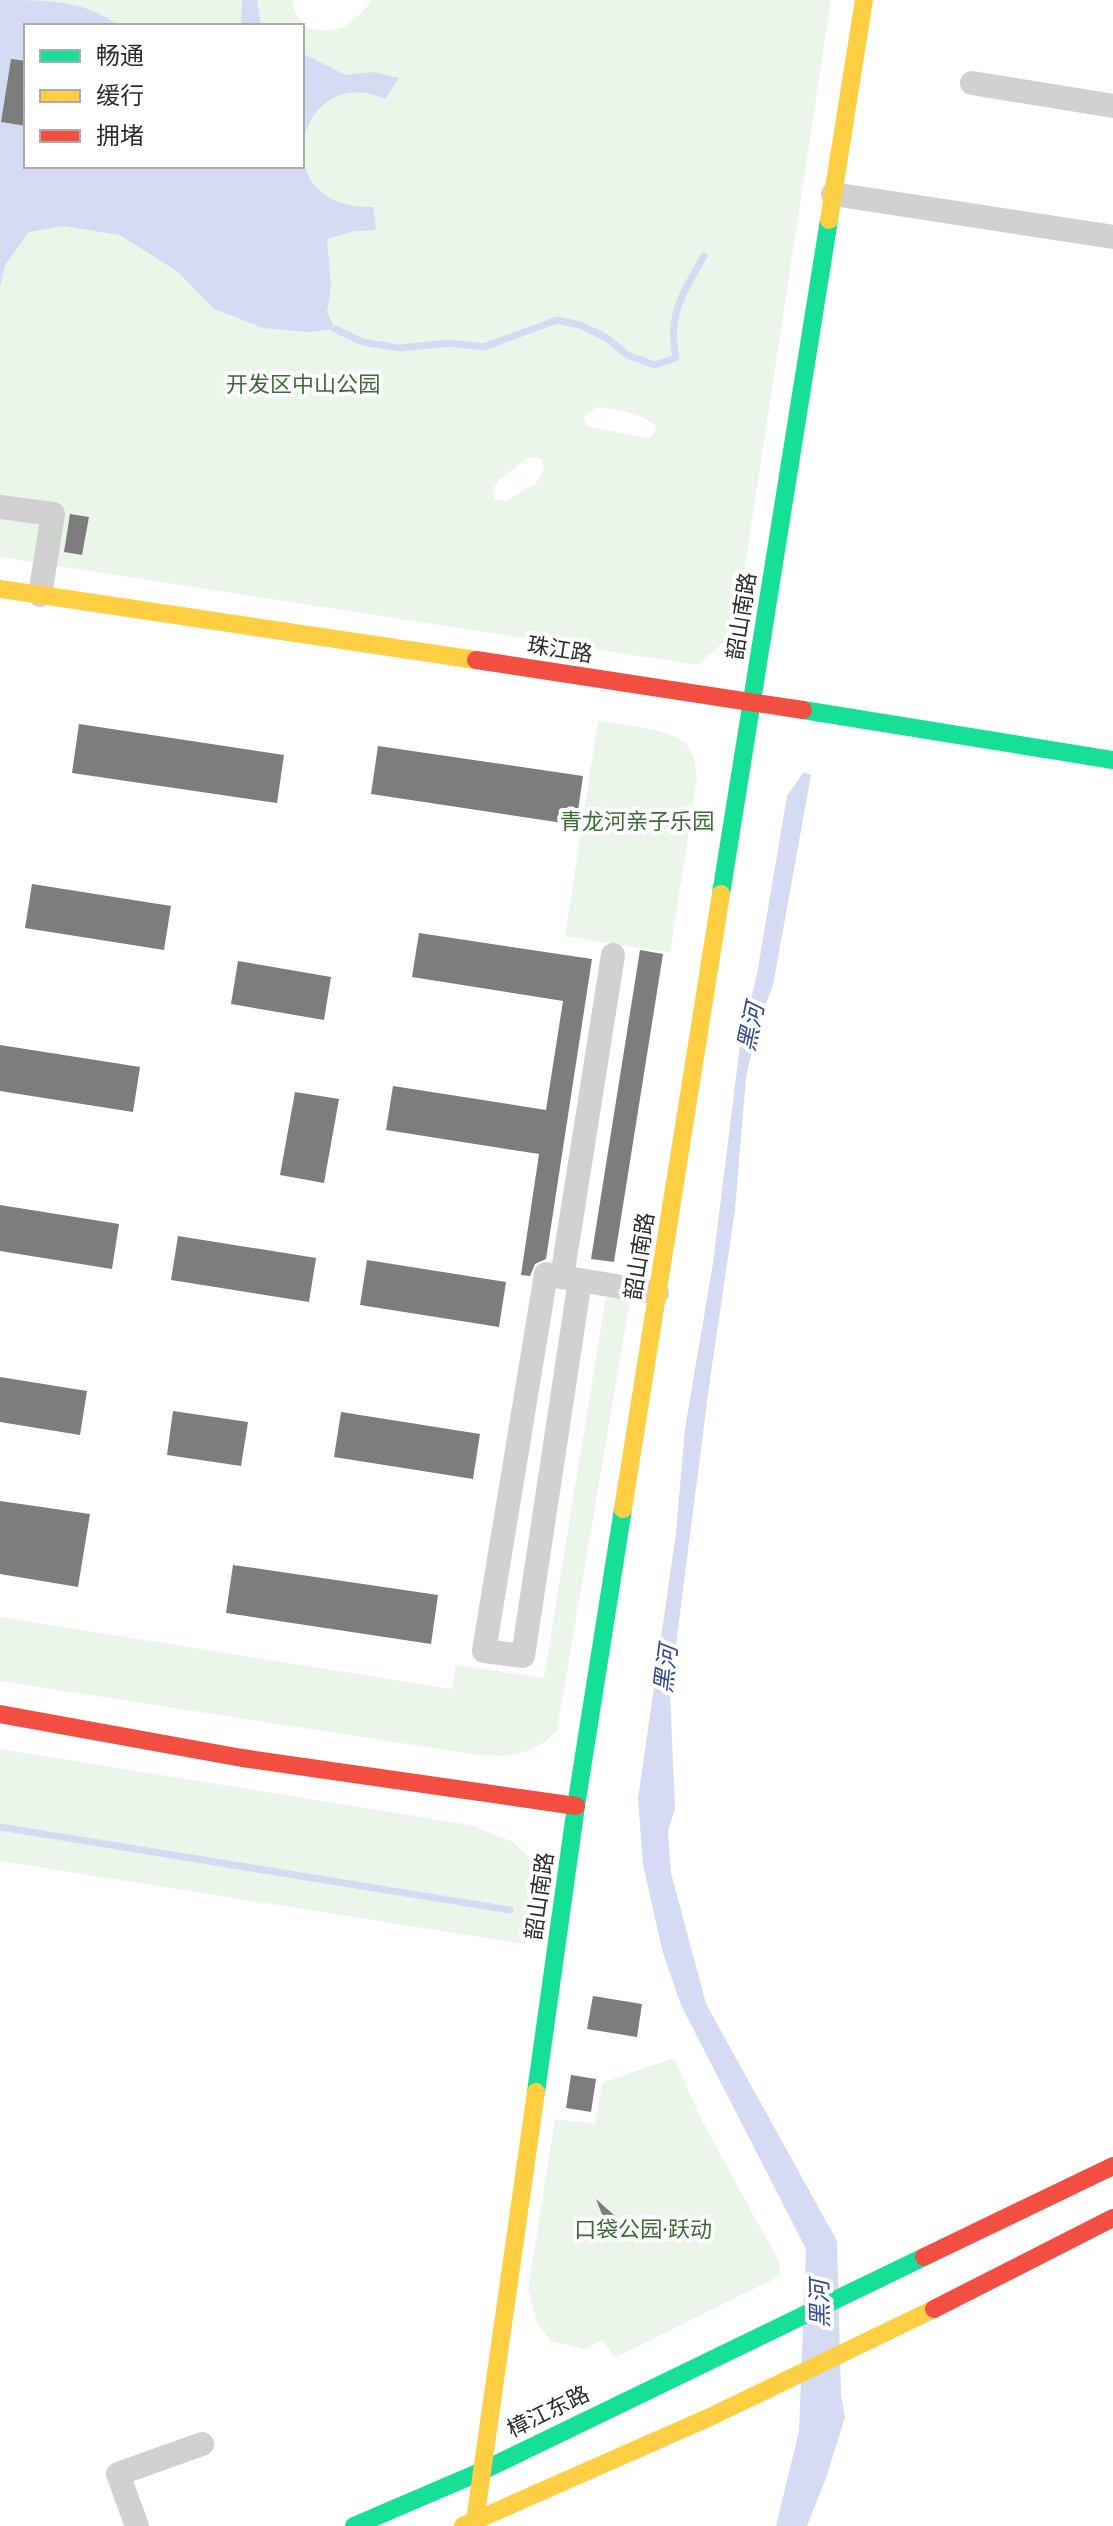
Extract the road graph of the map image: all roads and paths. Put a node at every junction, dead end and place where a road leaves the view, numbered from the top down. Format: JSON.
{"nodes":[{"id":1,"x":864,"y":0,"type":"edge"},
{"id":2,"x":972,"y":83,"type":"dead end"},
{"id":3,"x":1113,"y":106,"type":"edge"},
{"id":4,"x":833,"y":194,"type":"junction"},
{"id":5,"x":1113,"y":237,"type":"edge"},
{"id":6,"x":0,"y":507,"type":"edge"},
{"id":7,"x":0,"y":589,"type":"edge"},
{"id":8,"x":40,"y":595,"type":"junction"},
{"id":9,"x":752,"y":703,"type":"junction"},
{"id":10,"x":1113,"y":760,"type":"edge"},
{"id":11,"x":613,"y":955,"type":"dead end"},
{"id":12,"x":571,"y":1278,"type":"junction"},
{"id":13,"x":657,"y":1293,"type":"junction"},
{"id":14,"x":0,"y":1714,"type":"edge"},
{"id":15,"x":576,"y":1806,"type":"junction"},
{"id":16,"x":1113,"y":2166,"type":"edge"},
{"id":17,"x":1113,"y":2218,"type":"edge"},
{"id":18,"x":202,"y":2444,"type":"dead end"},
{"id":19,"x":480,"y":2472,"type":"junction"},
{"id":20,"x":469,"y":2524,"type":"edge"},
{"id":21,"x":137,"y":2526,"type":"edge"},
{"id":22,"x":354,"y":2526,"type":"edge"}],
"edges":[{"from":1,"to":4,"type":"street","name":"韶山南路"},
{"from":2,"to":3,"type":"street"},
{"from":4,"to":5,"type":"street"},
{"from":4,"to":9,"type":"street","name":"韶山南路"},
{"from":6,"to":8,"type":"street"},
{"from":7,"to":8,"type":"street","name":"珠江路"},
{"from":8,"to":9,"type":"street","name":"珠江路"},
{"from":9,"to":10,"type":"street","name":"珠江路"},
{"from":9,"to":13,"type":"street","name":"韶山南路"},
{"from":11,"to":12,"type":"street"},
{"from":12,"to":12,"type":"street"},
{"from":12,"to":13,"type":"street"},
{"from":13,"to":15,"type":"street","name":"韶山南路"},
{"from":14,"to":15,"type":"street"},
{"from":15,"to":19,"type":"street","name":"韶山南路"},
{"from":16,"to":19,"type":"street","name":"樟江东路"},
{"from":17,"to":20,"type":"street"},
{"from":18,"to":21,"type":"street"},
{"from":19,"to":20,"type":"street","name":"韶山南路"},
{"from":19,"to":22,"type":"street","name":"樟江东路"}]}
